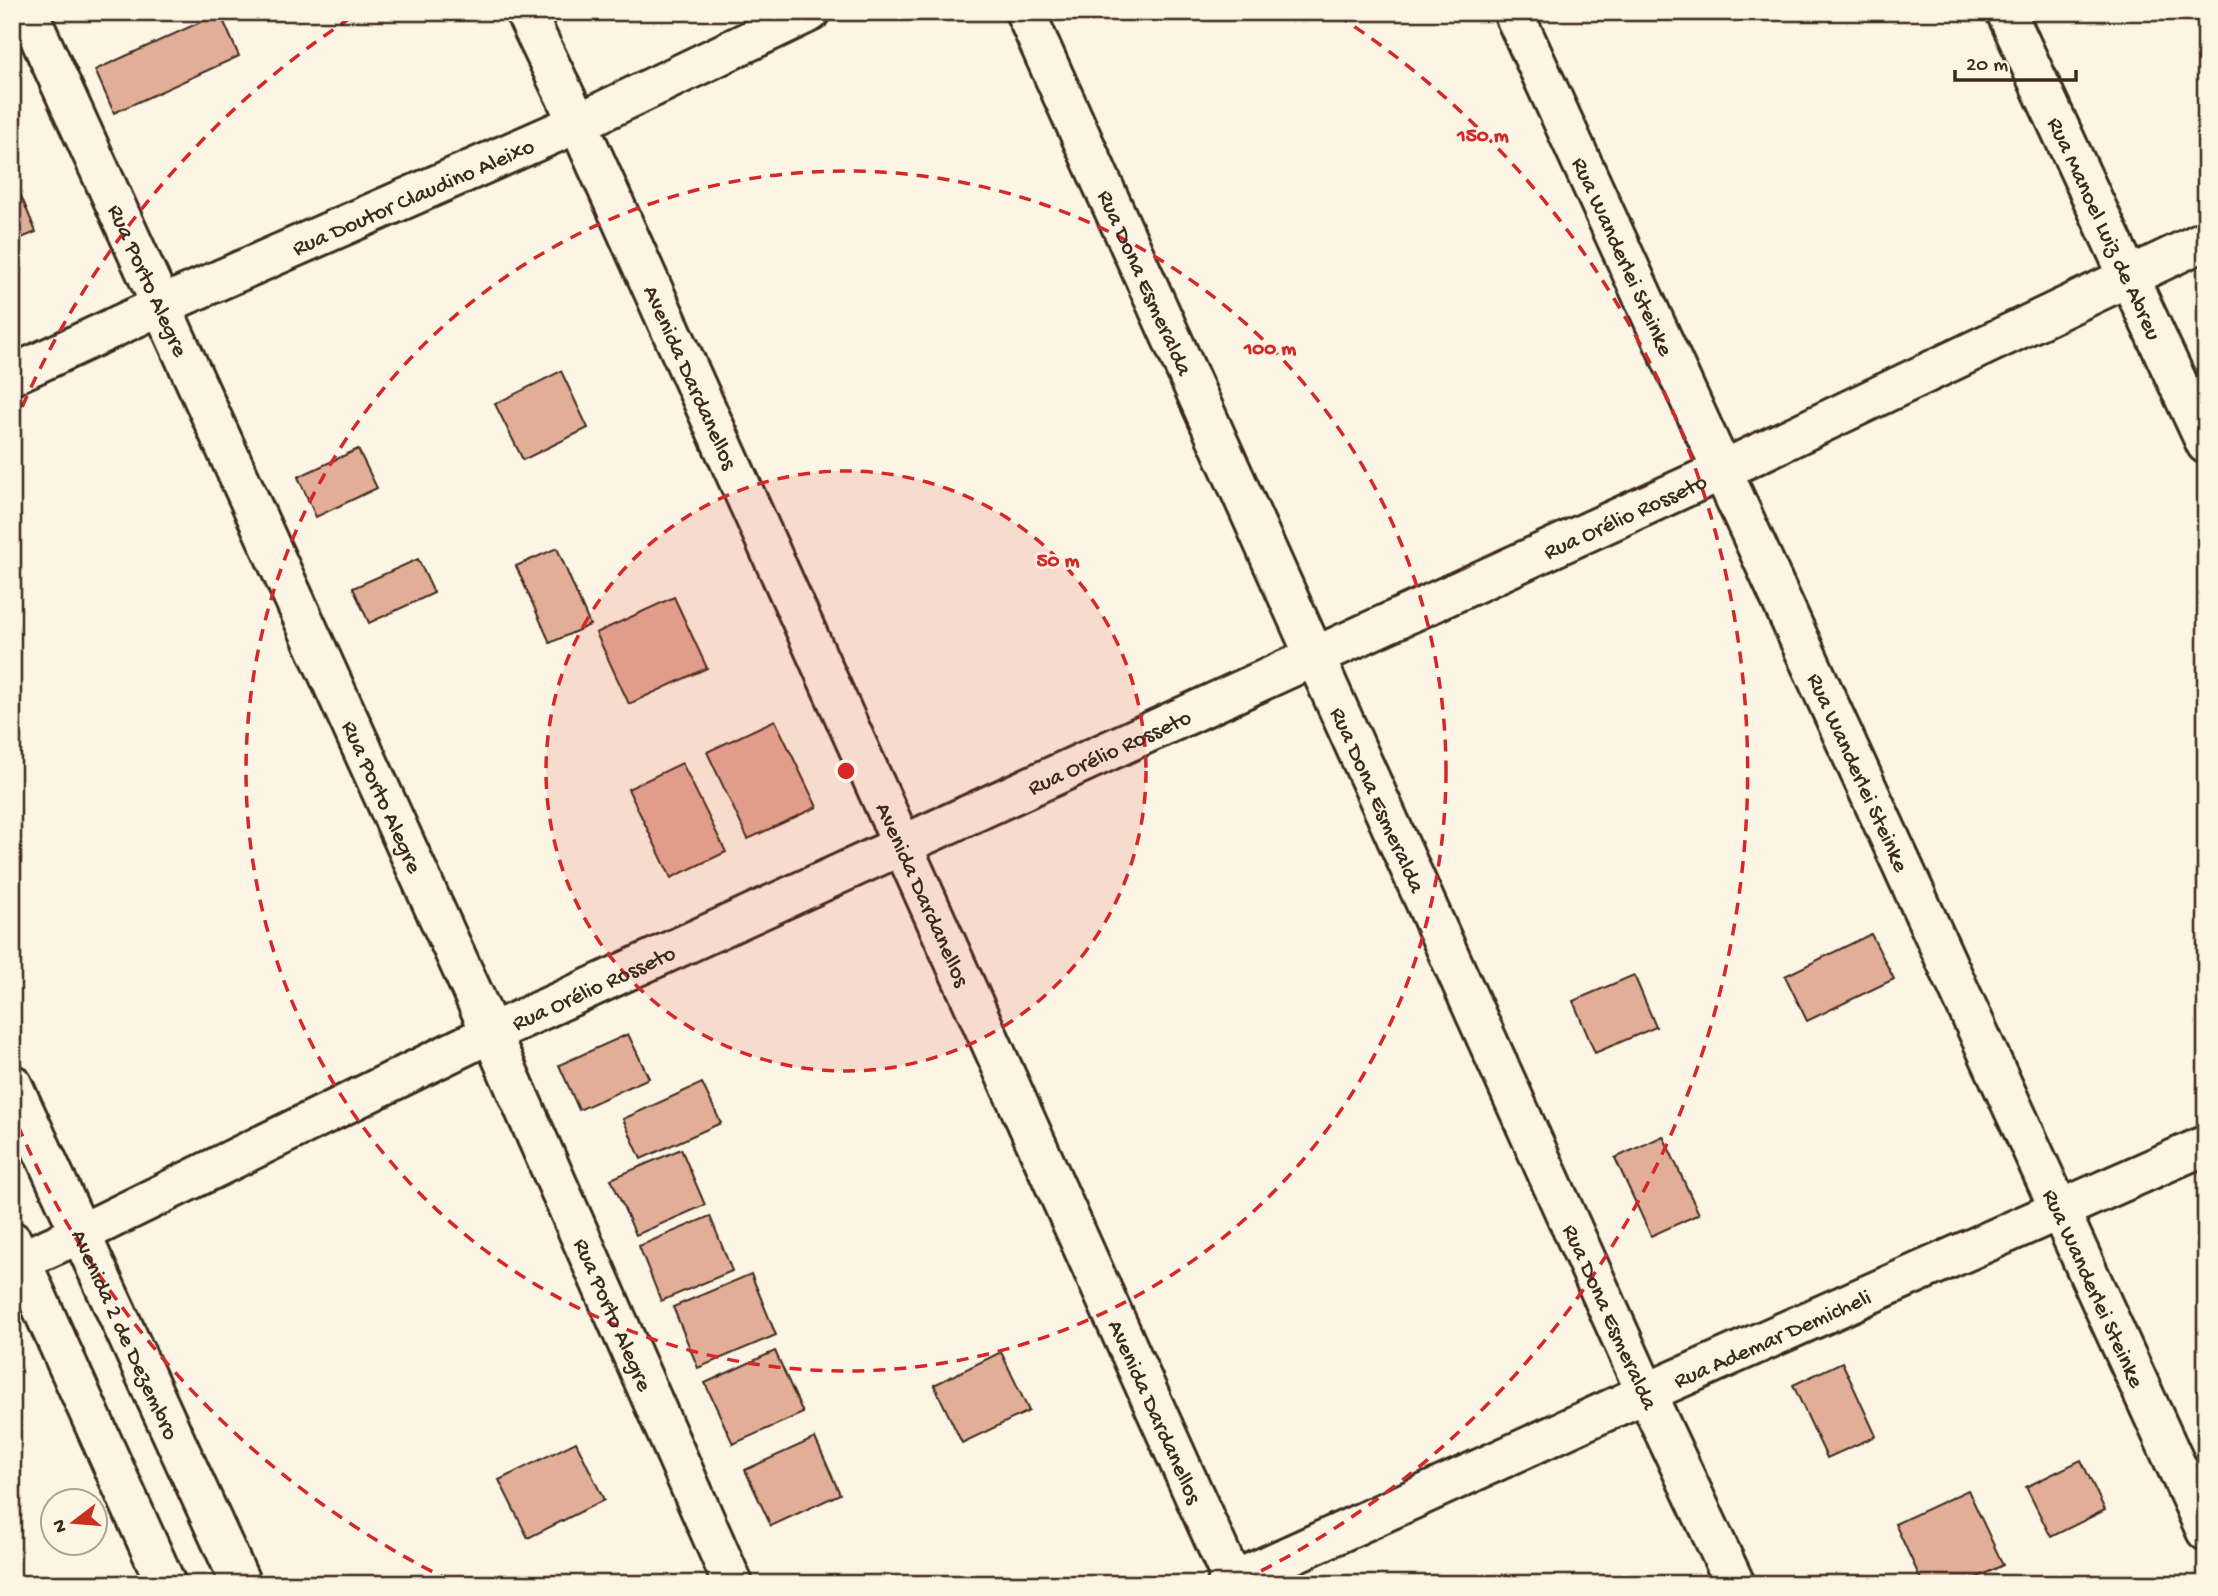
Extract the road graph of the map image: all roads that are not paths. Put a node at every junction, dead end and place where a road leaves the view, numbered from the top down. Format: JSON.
{"nodes":[{"id":1,"x":28,"y":12,"type":"edge"},
{"id":2,"x":525,"y":12,"type":"edge"},
{"id":3,"x":810,"y":12,"type":"edge"},
{"id":4,"x":1025,"y":12,"type":"edge"},
{"id":5,"x":1513,"y":12,"type":"edge"},
{"id":6,"x":2006,"y":12,"type":"edge"},
{"id":7,"x":578,"y":123,"type":"junction"},
{"id":8,"x":2206,"y":240,"type":"edge"},
{"id":9,"x":2128,"y":276,"type":"junction"},
{"id":10,"x":160,"y":306,"type":"junction"},
{"id":11,"x":12,"y":375,"type":"edge"},
{"id":12,"x":2206,"y":444,"type":"edge"},
{"id":13,"x":1723,"y":470,"type":"junction"},
{"id":14,"x":1315,"y":657,"type":"junction"},
{"id":15,"x":903,"y":845,"type":"junction"},
{"id":16,"x":491,"y":1033,"type":"junction"},
{"id":17,"x":12,"y":1084,"type":"edge"},
{"id":18,"x":2206,"y":1145,"type":"edge"},
{"id":19,"x":2060,"y":1210,"type":"junction"},
{"id":20,"x":82,"y":1233,"type":"junction"},
{"id":21,"x":15,"y":1255,"type":"edge"},
{"id":22,"x":1646,"y":1393,"type":"junction"},
{"id":23,"x":2206,"y":1531,"type":"edge"},
{"id":24,"x":1231,"y":1583,"type":"edge"},
{"id":25,"x":166,"y":1584,"type":"edge"},
{"id":26,"x":241,"y":1584,"type":"edge"},
{"id":27,"x":733,"y":1584,"type":"edge"},
{"id":28,"x":1735,"y":1584,"type":"edge"}],
"edges":[{"from":1,"to":10,"type":"street","name":"Rua Porto Alegre"},
{"from":2,"to":7,"type":"street","name":"Avenida Dardanellos"},
{"from":3,"to":7,"type":"street","name":"Rua Doutor Claudino Aleixo"},
{"from":4,"to":14,"type":"street","name":"Rua Dona Esmeralda"},
{"from":5,"to":13,"type":"street","name":"Rua Wanderlei Steinke"},
{"from":6,"to":9,"type":"street","name":"Rua Manoel Luiz de Abreu"},
{"from":7,"to":10,"type":"street","name":"Rua Doutor Claudino Aleixo"},
{"from":7,"to":15,"type":"street","name":"Avenida Dardanellos"},
{"from":8,"to":9,"type":"street","name":"Rua Orélio Rosseto"},
{"from":9,"to":12,"type":"street","name":"Rua Manoel Luiz de Abreu"},
{"from":9,"to":13,"type":"street","name":"Rua Orélio Rosseto"},
{"from":10,"to":11,"type":"street","name":"Rua Doutor Claudino Aleixo"},
{"from":10,"to":16,"type":"street","name":"Rua Porto Alegre"},
{"from":13,"to":14,"type":"street","name":"Rua Orélio Rosseto"},
{"from":13,"to":19,"type":"street","name":"Rua Wanderlei Steinke"},
{"from":14,"to":15,"type":"street","name":"Rua Orélio Rosseto"},
{"from":14,"to":22,"type":"street","name":"Rua Dona Esmeralda"},
{"from":15,"to":16,"type":"street","name":"Rua Orélio Rosseto"},
{"from":15,"to":24,"type":"street","name":"Avenida Dardanellos"},
{"from":16,"to":20,"type":"street","name":"Rua Orélio Rosseto"},
{"from":16,"to":27,"type":"street","name":"Rua Porto Alegre"},
{"from":17,"to":20,"type":"street","name":"Avenida 2 de Dezembro"},
{"from":18,"to":19,"type":"street","name":"Rua Ademar Demicheli"},
{"from":19,"to":22,"type":"street","name":"Rua Ademar Demicheli"},
{"from":19,"to":23,"type":"street","name":"Rua Wanderlei Steinke"},
{"from":20,"to":21,"type":"street","name":"Rua Orélio Rosseto"},
{"from":20,"to":26,"type":"street","name":"Avenida 2 de Dezembro"},
{"from":21,"to":25,"type":"street"},
{"from":22,"to":24,"type":"street","name":"Rua Ademar Demicheli"},
{"from":22,"to":28,"type":"street","name":"Rua Dona Esmeralda"}]}
